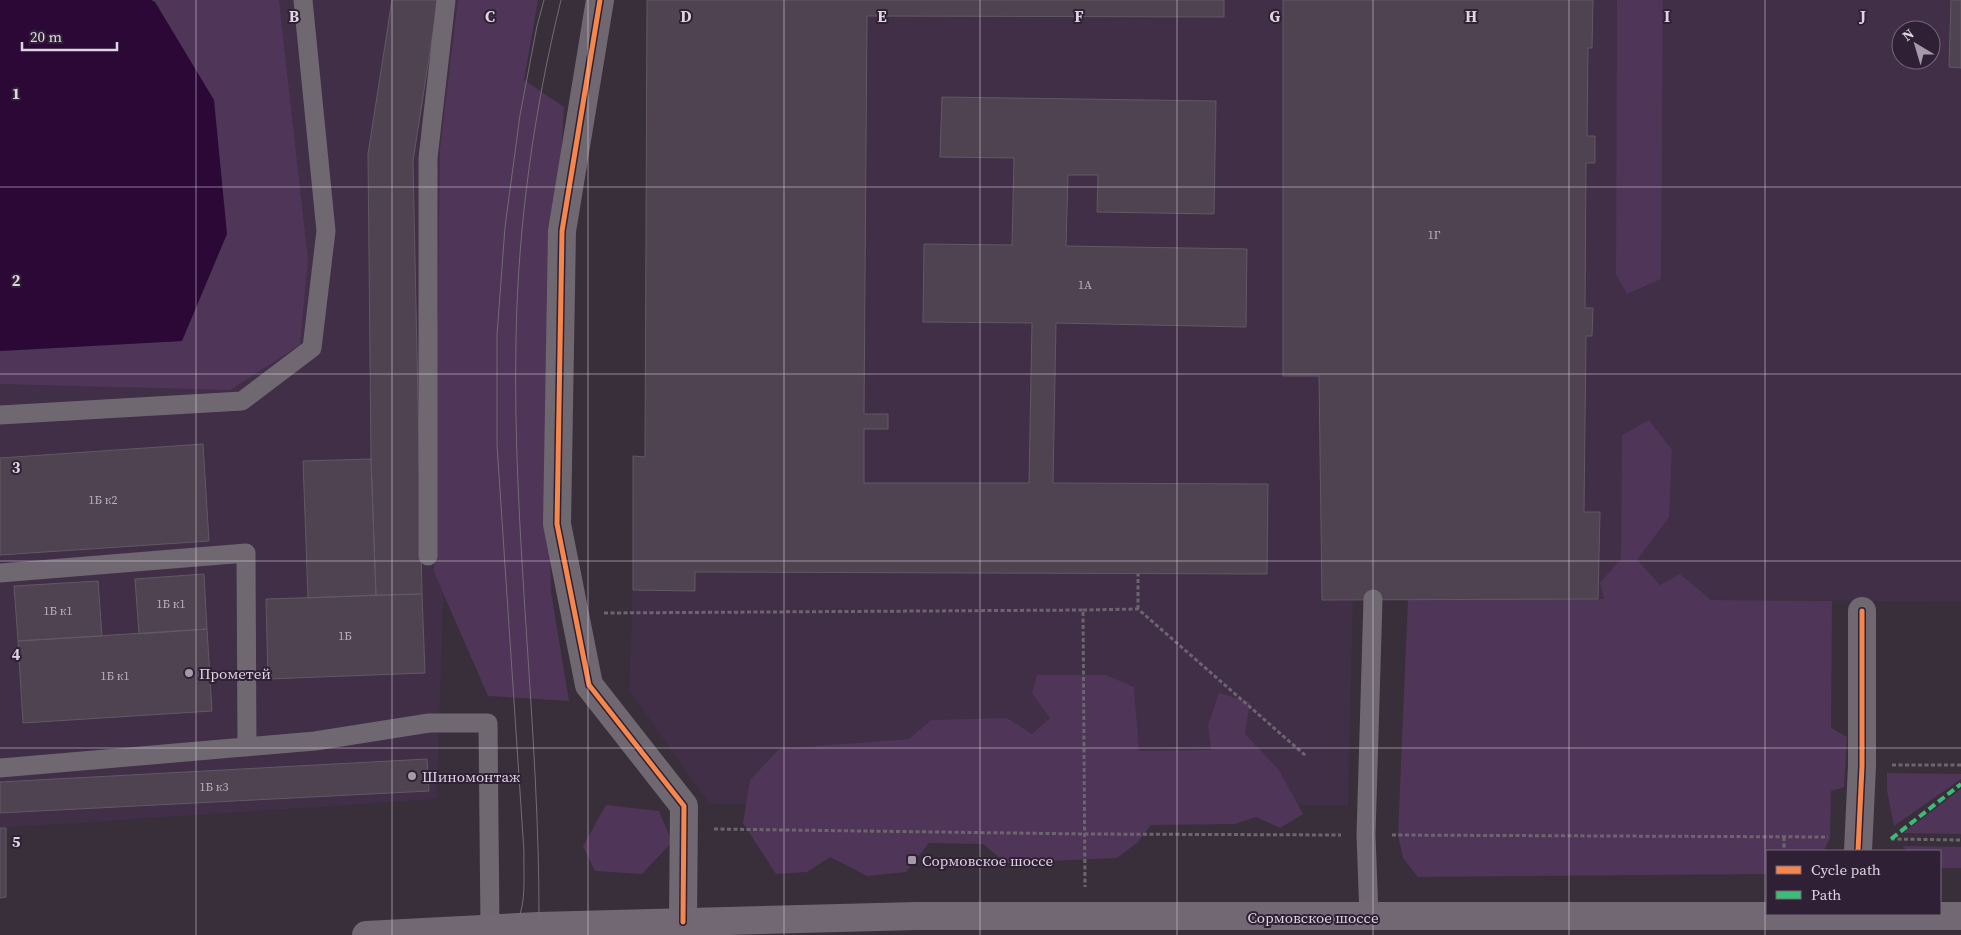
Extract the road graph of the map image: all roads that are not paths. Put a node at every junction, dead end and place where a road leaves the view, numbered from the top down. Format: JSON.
{"nodes":[{"id":1,"x":303,"y":0,"type":"edge"},
{"id":2,"x":446,"y":0,"type":"edge"},
{"id":3,"x":600,"y":0,"type":"edge"},
{"id":4,"x":0,"y":415,"type":"edge"},
{"id":5,"x":428,"y":556,"type":"dead end"},
{"id":6,"x":0,"y":572,"type":"edge"},
{"id":7,"x":1373,"y":599,"type":"dead end"},
{"id":8,"x":1862,"y":611,"type":"dead end"},
{"id":9,"x":247,"y":747,"type":"junction"},
{"id":10,"x":0,"y":768,"type":"edge"},
{"id":11,"x":1858,"y":850,"type":"edge"},
{"id":12,"x":1854,"y":915,"type":"edge"},
{"id":13,"x":1369,"y":916,"type":"junction"},
{"id":14,"x":1961,"y":916,"type":"edge"},
{"id":15,"x":684,"y":922,"type":"junction"},
{"id":16,"x":490,"y":929,"type":"junction"},
{"id":17,"x":547,"y":931,"type":"edge"},
{"id":18,"x":366,"y":935,"type":"edge"}],
"edges":[{"from":1,"to":4,"type":"lane"},
{"from":2,"to":5,"type":"lane"},
{"from":3,"to":15,"type":"street"},
{"from":6,"to":9,"type":"lane"},
{"from":7,"to":13,"type":"lane"},
{"from":8,"to":11,"type":"street"},
{"from":9,"to":10,"type":"lane"},
{"from":9,"to":16,"type":"lane"},
{"from":12,"to":13,"type":"main road","name":"Сормовское шоссе"},
{"from":12,"to":14,"type":"main road","name":"Сормовское шоссе"},
{"from":13,"to":15,"type":"main road","name":"Сормовское шоссе"},
{"from":15,"to":17,"type":"main road","name":"Сормовское шоссе"},
{"from":16,"to":17,"type":"main road","name":"Сормовское шоссе"},
{"from":16,"to":18,"type":"main road","name":"Сормовское шоссе"}]}
